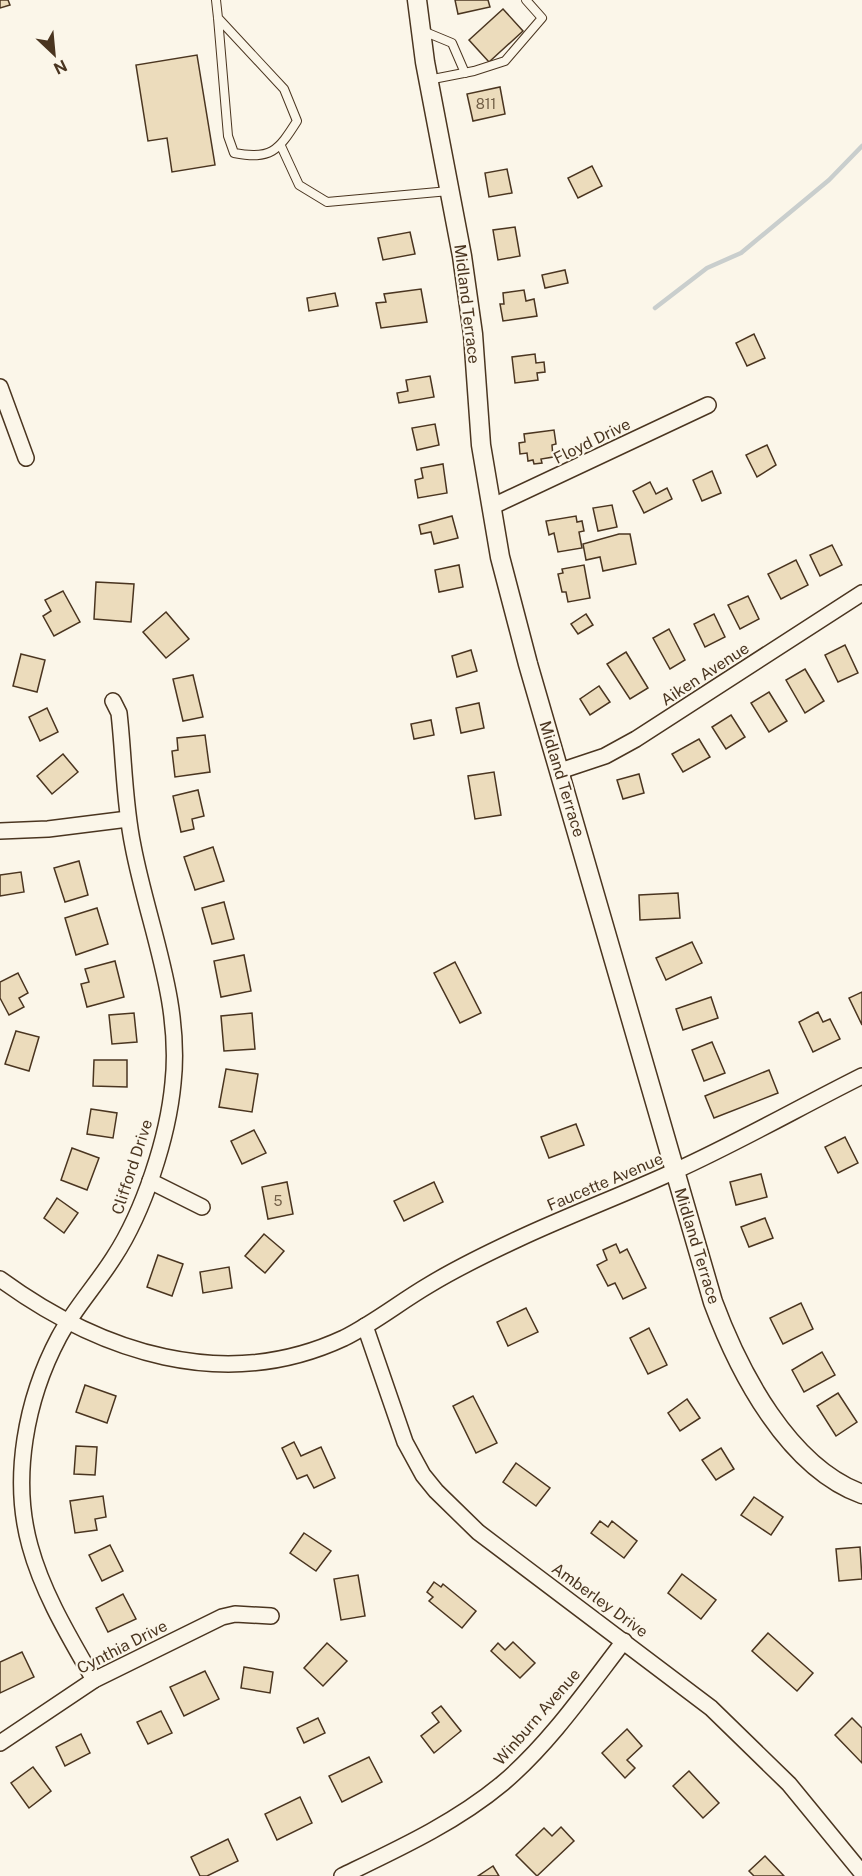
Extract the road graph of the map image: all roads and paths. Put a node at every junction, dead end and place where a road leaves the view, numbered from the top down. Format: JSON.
{"nodes":[{"id":1,"x":216,"y":0,"type":"edge"},
{"id":2,"x":417,"y":0,"type":"edge"},
{"id":3,"x":526,"y":0,"type":"edge"},
{"id":4,"x":218,"y":18,"type":"junction"},
{"id":5,"x":420,"y":30,"type":"junction"},
{"id":6,"x":465,"y":73,"type":"junction"},
{"id":7,"x":428,"y":80,"type":"junction"},
{"id":8,"x":281,"y":146,"type":"junction"},
{"id":9,"x":449,"y":191,"type":"junction"},
{"id":10,"x":0,"y":387,"type":"edge"},
{"id":11,"x":708,"y":405,"type":"dead end"},
{"id":12,"x":26,"y":458,"type":"dead end"},
{"id":13,"x":490,"y":507,"type":"junction"},
{"id":14,"x":862,"y":593,"type":"edge"},
{"id":15,"x":114,"y":701,"type":"dead end"},
{"id":16,"x":560,"y":771,"type":"junction"},
{"id":17,"x":128,"y":819,"type":"junction"},
{"id":18,"x":0,"y":831,"type":"edge"},
{"id":19,"x":862,"y":1076,"type":"edge"},
{"id":20,"x":675,"y":1171,"type":"junction"},
{"id":21,"x":150,"y":1181,"type":"junction"},
{"id":22,"x":202,"y":1207,"type":"dead end"},
{"id":23,"x":0,"y":1279,"type":"edge"},
{"id":24,"x":68,"y":1322,"type":"junction"},
{"id":25,"x":365,"y":1326,"type":"junction"},
{"id":26,"x":862,"y":1494,"type":"edge"},
{"id":27,"x":272,"y":1616,"type":"dead end"},
{"id":28,"x":624,"y":1641,"type":"junction"},
{"id":29,"x":94,"y":1680,"type":"junction"},
{"id":30,"x":0,"y":1743,"type":"edge"},
{"id":31,"x":862,"y":1873,"type":"edge"},
{"id":32,"x":342,"y":1876,"type":"edge"}],
"edges":[{"from":1,"to":4,"type":"lane"},
{"from":2,"to":5,"type":"street","name":"Midland Terrace"},
{"from":3,"to":6,"type":"lane"},
{"from":4,"to":8,"type":"lane"},
{"from":4,"to":8,"type":"lane"},
{"from":5,"to":6,"type":"lane"},
{"from":5,"to":7,"type":"street","name":"Midland Terrace"},
{"from":6,"to":7,"type":"lane"},
{"from":7,"to":9,"type":"street","name":"Midland Terrace"},
{"from":8,"to":9,"type":"lane"},
{"from":9,"to":13,"type":"street","name":"Midland Terrace"},
{"from":10,"to":12,"type":"street"},
{"from":11,"to":13,"type":"street","name":"Floyd Drive"},
{"from":13,"to":16,"type":"street","name":"Midland Terrace"},
{"from":14,"to":16,"type":"street","name":"Aiken Avenue"},
{"from":15,"to":17,"type":"street","name":"Clifford Drive"},
{"from":16,"to":20,"type":"street","name":"Midland Terrace"},
{"from":17,"to":18,"type":"street"},
{"from":17,"to":21,"type":"street","name":"Clifford Drive"},
{"from":19,"to":20,"type":"street","name":"Faucette Avenue"},
{"from":20,"to":25,"type":"street","name":"Faucette Avenue"},
{"from":20,"to":26,"type":"street","name":"Midland Terrace"},
{"from":21,"to":22,"type":"street"},
{"from":21,"to":24,"type":"street","name":"Clifford Drive"},
{"from":23,"to":24,"type":"street"},
{"from":24,"to":25,"type":"street"},
{"from":24,"to":29,"type":"street","name":"Clifford Drive"},
{"from":25,"to":28,"type":"street","name":"Amberley Drive"},
{"from":27,"to":29,"type":"street","name":"Cynthia Drive"},
{"from":28,"to":31,"type":"street","name":"Amberley Drive"},
{"from":28,"to":32,"type":"street","name":"Winburn Avenue"},
{"from":29,"to":30,"type":"street","name":"Cynthia Drive"}]}
